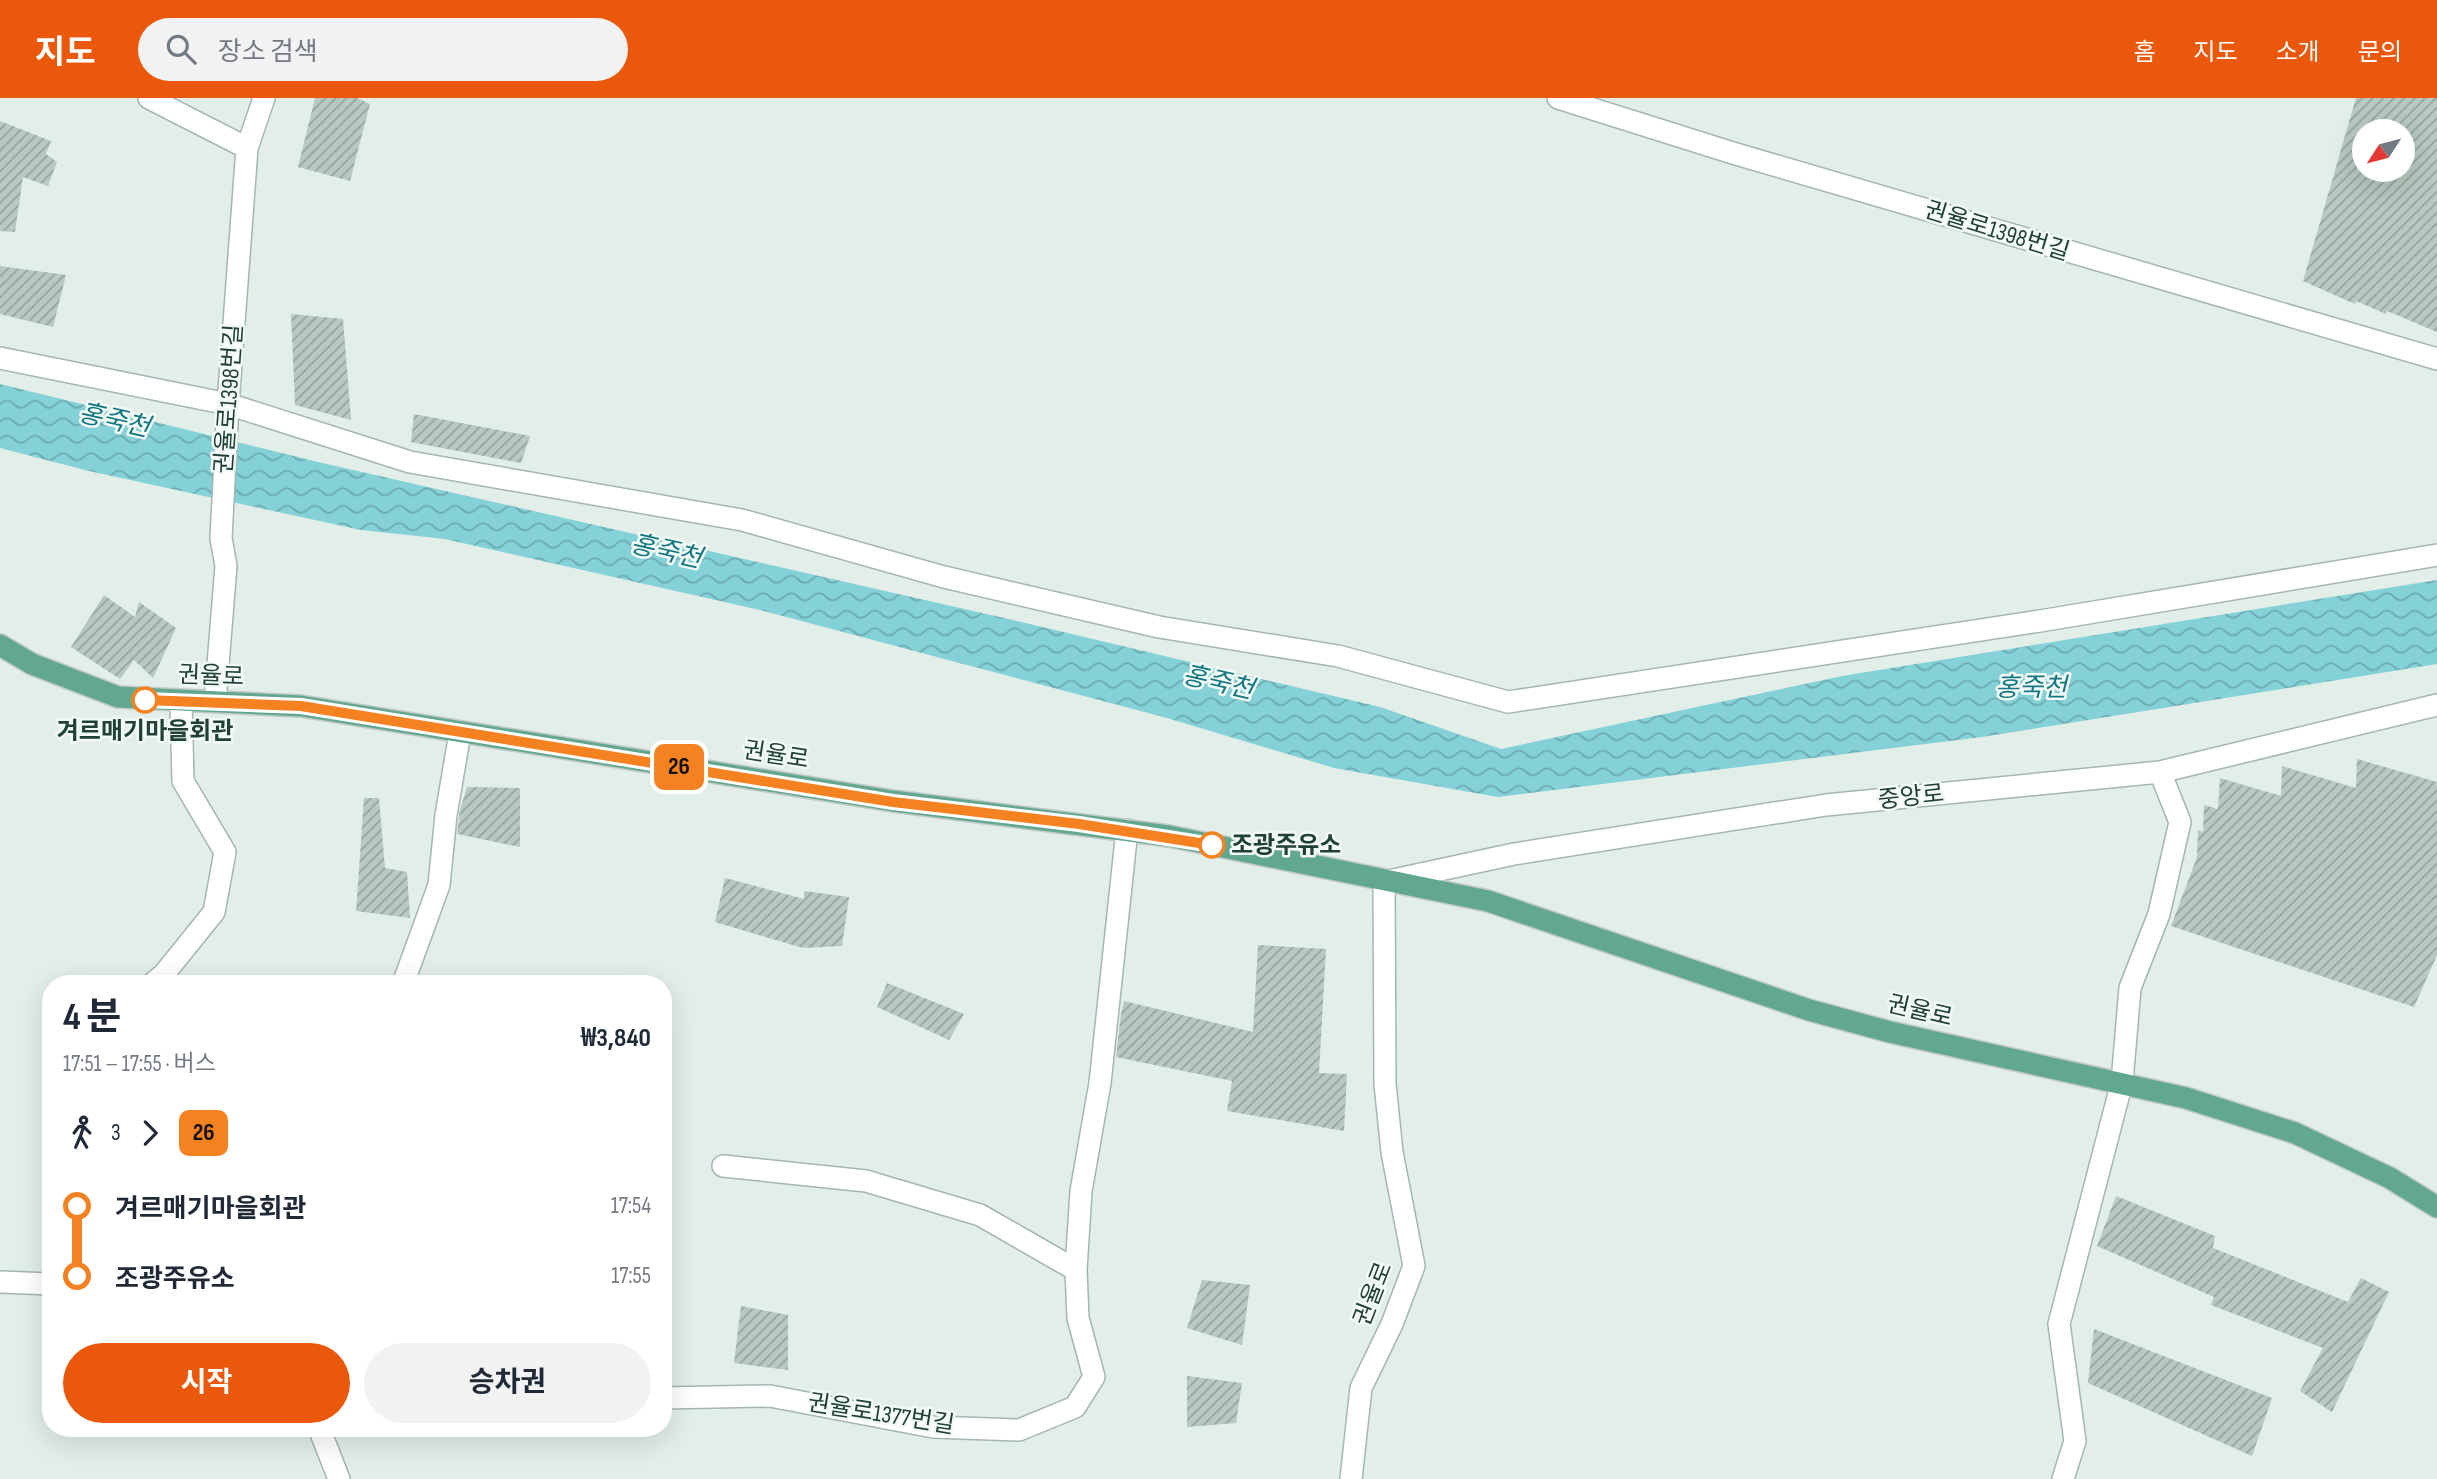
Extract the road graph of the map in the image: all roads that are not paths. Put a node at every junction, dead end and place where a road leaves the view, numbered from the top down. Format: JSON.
{"nodes":[{"id":1,"x":149,"y":98,"type":"edge"},
{"id":2,"x":264,"y":98,"type":"edge"},
{"id":3,"x":1558,"y":98,"type":"edge"},
{"id":4,"x":247,"y":148,"type":"junction"},
{"id":5,"x":0,"y":358,"type":"edge"},
{"id":6,"x":2437,"y":359,"type":"edge"},
{"id":7,"x":228,"y":404,"type":"junction"},
{"id":8,"x":2437,"y":555,"type":"edge"},
{"id":9,"x":0,"y":645,"type":"edge"},
{"id":10,"x":181,"y":701,"type":"junction"},
{"id":11,"x":215,"y":701,"type":"junction"},
{"id":12,"x":2437,"y":705,"type":"edge"},
{"id":13,"x":460,"y":733,"type":"junction"},
{"id":14,"x":2160,"y":772,"type":"junction"},
{"id":15,"x":1127,"y":830,"type":"junction"},
{"id":16,"x":1384,"y":882,"type":"junction"},
{"id":17,"x":163,"y":975,"type":"edge"},
{"id":18,"x":406,"y":975,"type":"edge"},
{"id":19,"x":2122,"y":1082,"type":"junction"},
{"id":20,"x":723,"y":1166,"type":"dead end"},
{"id":21,"x":2437,"y":1207,"type":"edge"},
{"id":22,"x":1076,"y":1270,"type":"junction"},
{"id":23,"x":0,"y":1282,"type":"edge"},
{"id":24,"x":42,"y":1284,"type":"edge"},
{"id":25,"x":672,"y":1398,"type":"edge"},
{"id":26,"x":323,"y":1437,"type":"edge"},
{"id":27,"x":339,"y":1479,"type":"edge"},
{"id":28,"x":1351,"y":1479,"type":"edge"},
{"id":29,"x":2063,"y":1479,"type":"edge"}],
"edges":[{"from":1,"to":4,"type":"street"},
{"from":2,"to":4,"type":"street","name":"권율로1398번길"},
{"from":3,"to":6,"type":"street","name":"권율로1398번길"},
{"from":4,"to":7,"type":"street","name":"권율로1398번길"},
{"from":5,"to":7,"type":"street"},
{"from":7,"to":8,"type":"street"},
{"from":7,"to":11,"type":"street","name":"권율로1398번길"},
{"from":9,"to":10,"type":"main road","name":"권율로"},
{"from":10,"to":11,"type":"main road","name":"권율로"},
{"from":10,"to":17,"type":"street"},
{"from":11,"to":13,"type":"main road","name":"권율로"},
{"from":12,"to":14,"type":"street","name":"중앙로"},
{"from":13,"to":15,"type":"main road","name":"권율로"},
{"from":13,"to":18,"type":"street"},
{"from":14,"to":16,"type":"street","name":"중앙로"},
{"from":14,"to":19,"type":"street"},
{"from":15,"to":16,"type":"main road","name":"권율로"},
{"from":15,"to":22,"type":"street","name":"권율로1377번길"},
{"from":16,"to":19,"type":"main road","name":"권율로"},
{"from":16,"to":28,"type":"street","name":"권율로"},
{"from":19,"to":21,"type":"main road","name":"권율로"},
{"from":19,"to":29,"type":"street"},
{"from":20,"to":22,"type":"street"},
{"from":22,"to":25,"type":"street","name":"권율로1377번길"},
{"from":23,"to":24,"type":"street"},
{"from":26,"to":27,"type":"street"}]}
